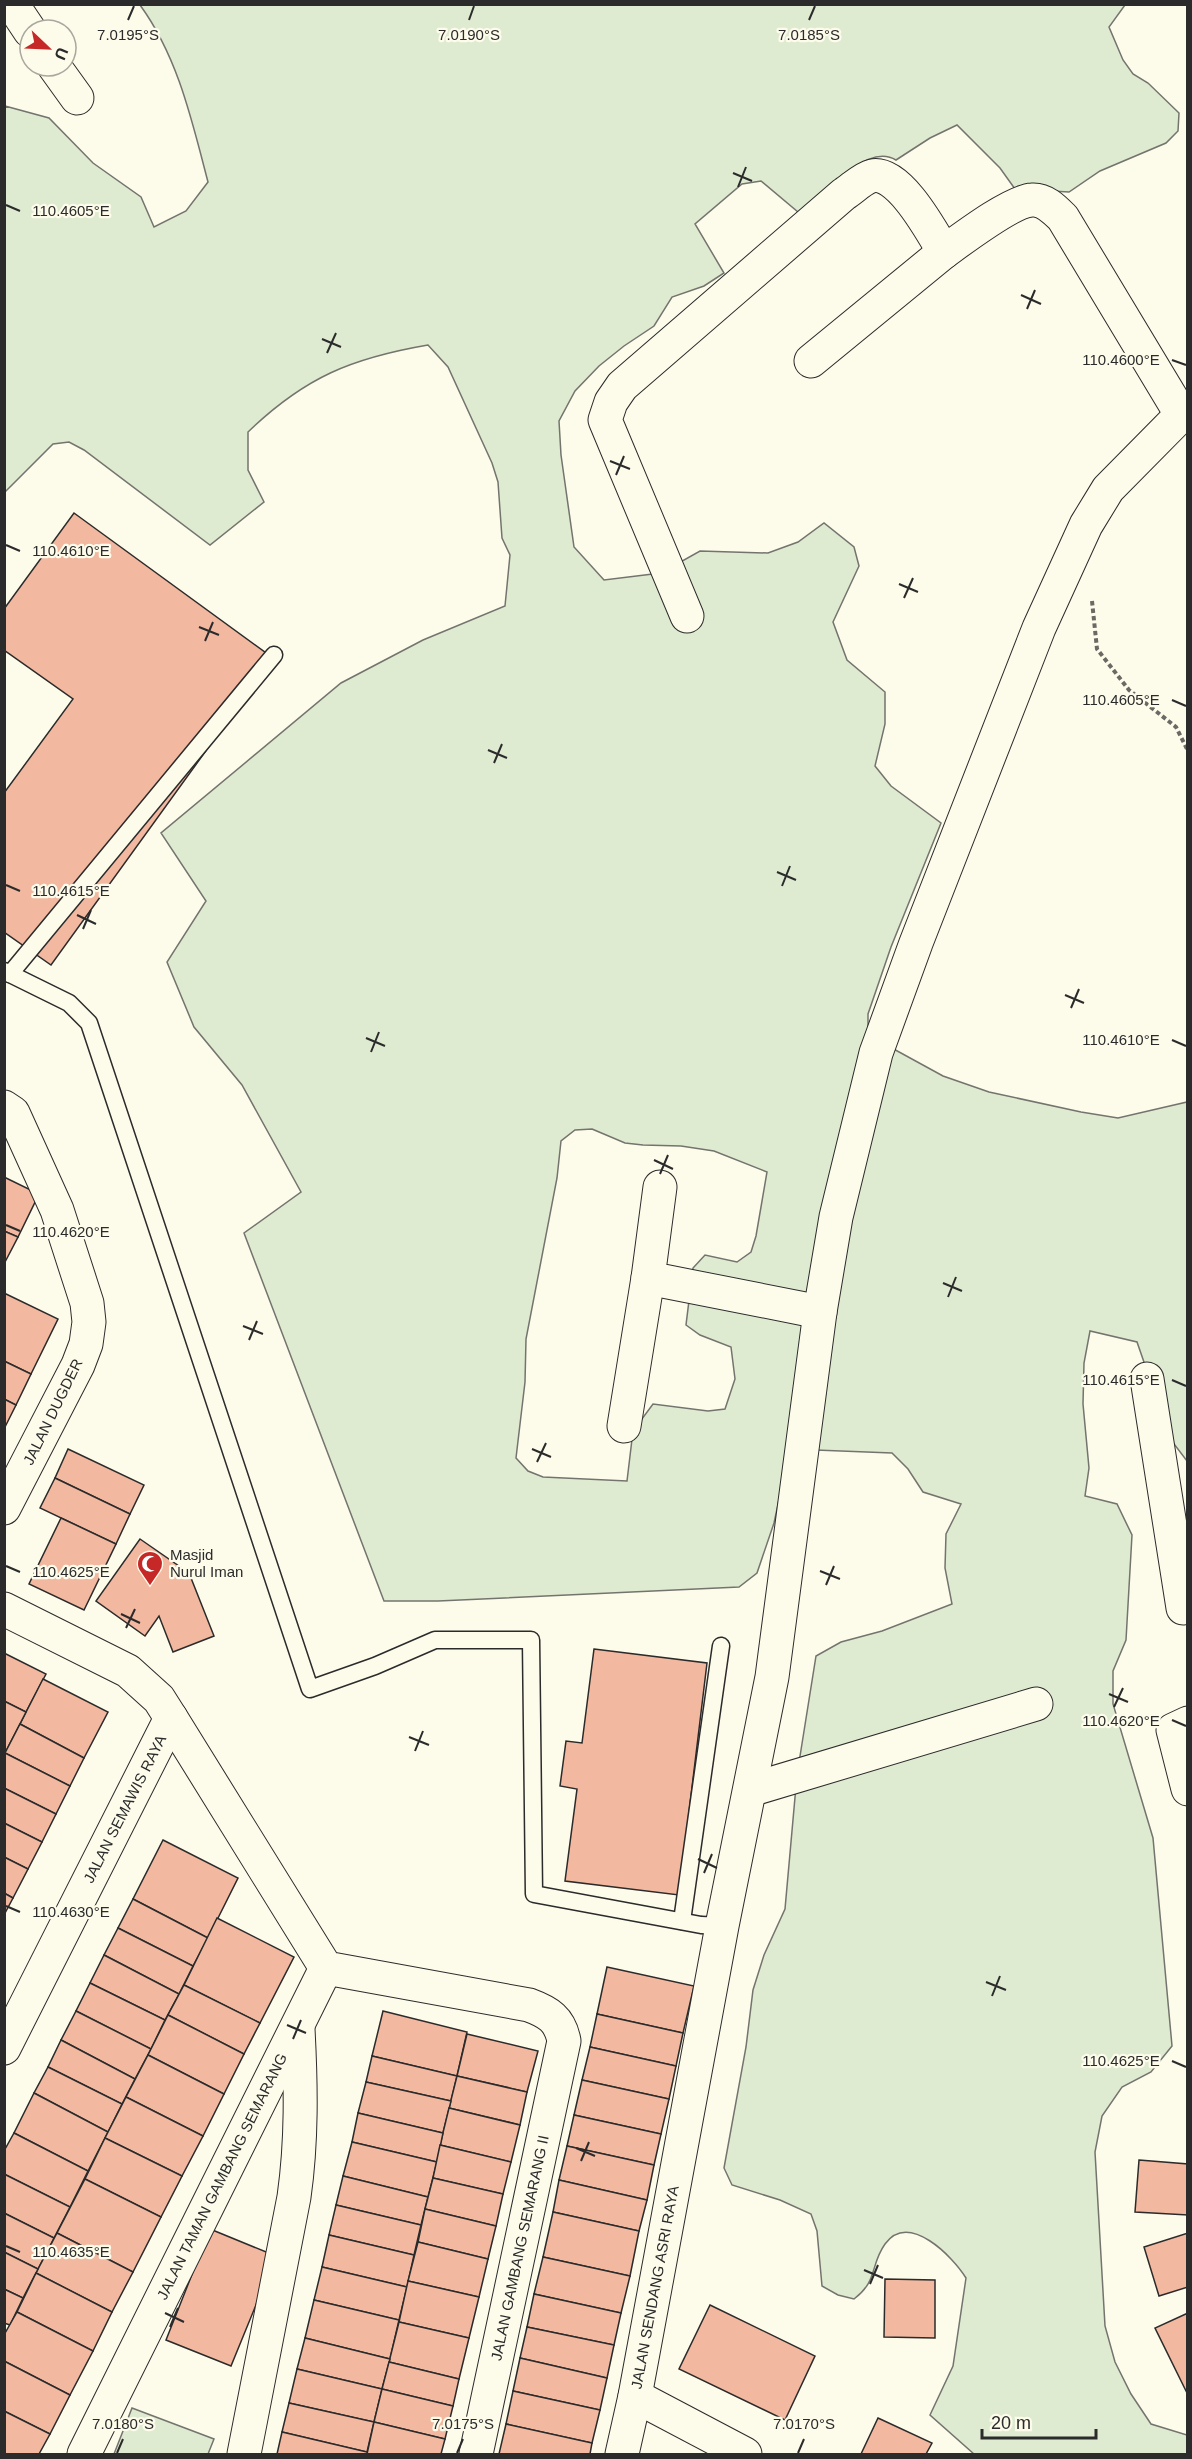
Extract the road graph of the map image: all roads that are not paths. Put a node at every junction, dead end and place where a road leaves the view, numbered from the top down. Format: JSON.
{"nodes":[{"id":1,"x":12,"y":4,"type":"edge"},
{"id":2,"x":21,"y":18,"type":"edge"},
{"id":3,"x":62,"y":78,"type":"edge"},
{"id":4,"x":76,"y":98,"type":"dead end"},
{"id":5,"x":944,"y":252,"type":"junction"},
{"id":6,"x":811,"y":361,"type":"dead end"},
{"id":7,"x":1184,"y":411,"type":"edge"},
{"id":8,"x":687,"y":616,"type":"dead end"},
{"id":9,"x":274,"y":655,"type":"dead end"},
{"id":10,"x":7,"y":973,"type":"edge"},
{"id":11,"x":4,"y":1107,"type":"edge"},
{"id":12,"x":660,"y":1187,"type":"dead end"},
{"id":13,"x":648,"y":1278,"type":"junction"},
{"id":14,"x":820,"y":1312,"type":"junction"},
{"id":15,"x":1147,"y":1379,"type":"dead end"},
{"id":16,"x":624,"y":1426,"type":"dead end"},
{"id":17,"x":4,"y":1508,"type":"edge"},
{"id":18,"x":1180,"y":1540,"type":"edge"},
{"id":19,"x":1188,"y":1607,"type":"edge"},
{"id":20,"x":4,"y":1609,"type":"edge"},
{"id":21,"x":721,"y":1646,"type":"dead end"},
{"id":22,"x":1036,"y":1704,"type":"dead end"},
{"id":23,"x":171,"y":1718,"type":"junction"},
{"id":24,"x":1188,"y":1723,"type":"edge"},
{"id":25,"x":1188,"y":1789,"type":"edge"},
{"id":26,"x":750,"y":1790,"type":"junction"},
{"id":27,"x":682,"y":1922,"type":"junction"},
{"id":28,"x":723,"y":1926,"type":"junction"},
{"id":29,"x":326,"y":1968,"type":"junction"},
{"id":30,"x":298,"y":2027,"type":"junction"},
{"id":31,"x":4,"y":2048,"type":"edge"},
{"id":32,"x":635,"y":2396,"type":"junction"},
{"id":33,"x":84,"y":2454,"type":"edge"},
{"id":34,"x":244,"y":2454,"type":"edge"},
{"id":35,"x":476,"y":2454,"type":"edge"},
{"id":36,"x":622,"y":2454,"type":"edge"},
{"id":37,"x":745,"y":2454,"type":"edge"}],
"edges":[{"from":1,"to":2,"type":"street"},
{"from":3,"to":4,"type":"street"},
{"from":5,"to":6,"type":"street"},
{"from":5,"to":7,"type":"street"},
{"from":5,"to":8,"type":"street"},
{"from":7,"to":14,"type":"street","name":"JALAN SENDANG ASRI RAYA"},
{"from":9,"to":10,"type":"lane"},
{"from":10,"to":27,"type":"lane"},
{"from":11,"to":17,"type":"street","name":"JALAN DUGDER"},
{"from":12,"to":13,"type":"street"},
{"from":13,"to":14,"type":"street"},
{"from":13,"to":16,"type":"street"},
{"from":14,"to":26,"type":"street","name":"JALAN SENDANG ASRI RAYA"},
{"from":15,"to":18,"type":"street"},
{"from":18,"to":19,"type":"street"},
{"from":20,"to":23,"type":"street","name":"JALAN SEMAWIS RAYA"},
{"from":21,"to":27,"type":"lane"},
{"from":22,"to":26,"type":"street"},
{"from":23,"to":29,"type":"street"},
{"from":23,"to":31,"type":"street","name":"JALAN SEMAWIS RAYA"},
{"from":24,"to":25,"type":"street"},
{"from":26,"to":28,"type":"street","name":"JALAN SENDANG ASRI RAYA"},
{"from":27,"to":28,"type":"lane"},
{"from":28,"to":32,"type":"street","name":"JALAN SENDANG ASRI RAYA"},
{"from":29,"to":30,"type":"street","name":"JALAN TAMAN GAMBANG SEMARANG"},
{"from":29,"to":35,"type":"street","name":"JALAN GAMBANG SEMARANG II"},
{"from":30,"to":33,"type":"street","name":"JALAN TAMAN GAMBANG SEMARANG"},
{"from":30,"to":34,"type":"street","name":"JALAN TAMAN GAMBANG SEMARANG"},
{"from":32,"to":36,"type":"street","name":"JALAN SENDANG ASRI RAYA"},
{"from":32,"to":37,"type":"street"}]}
